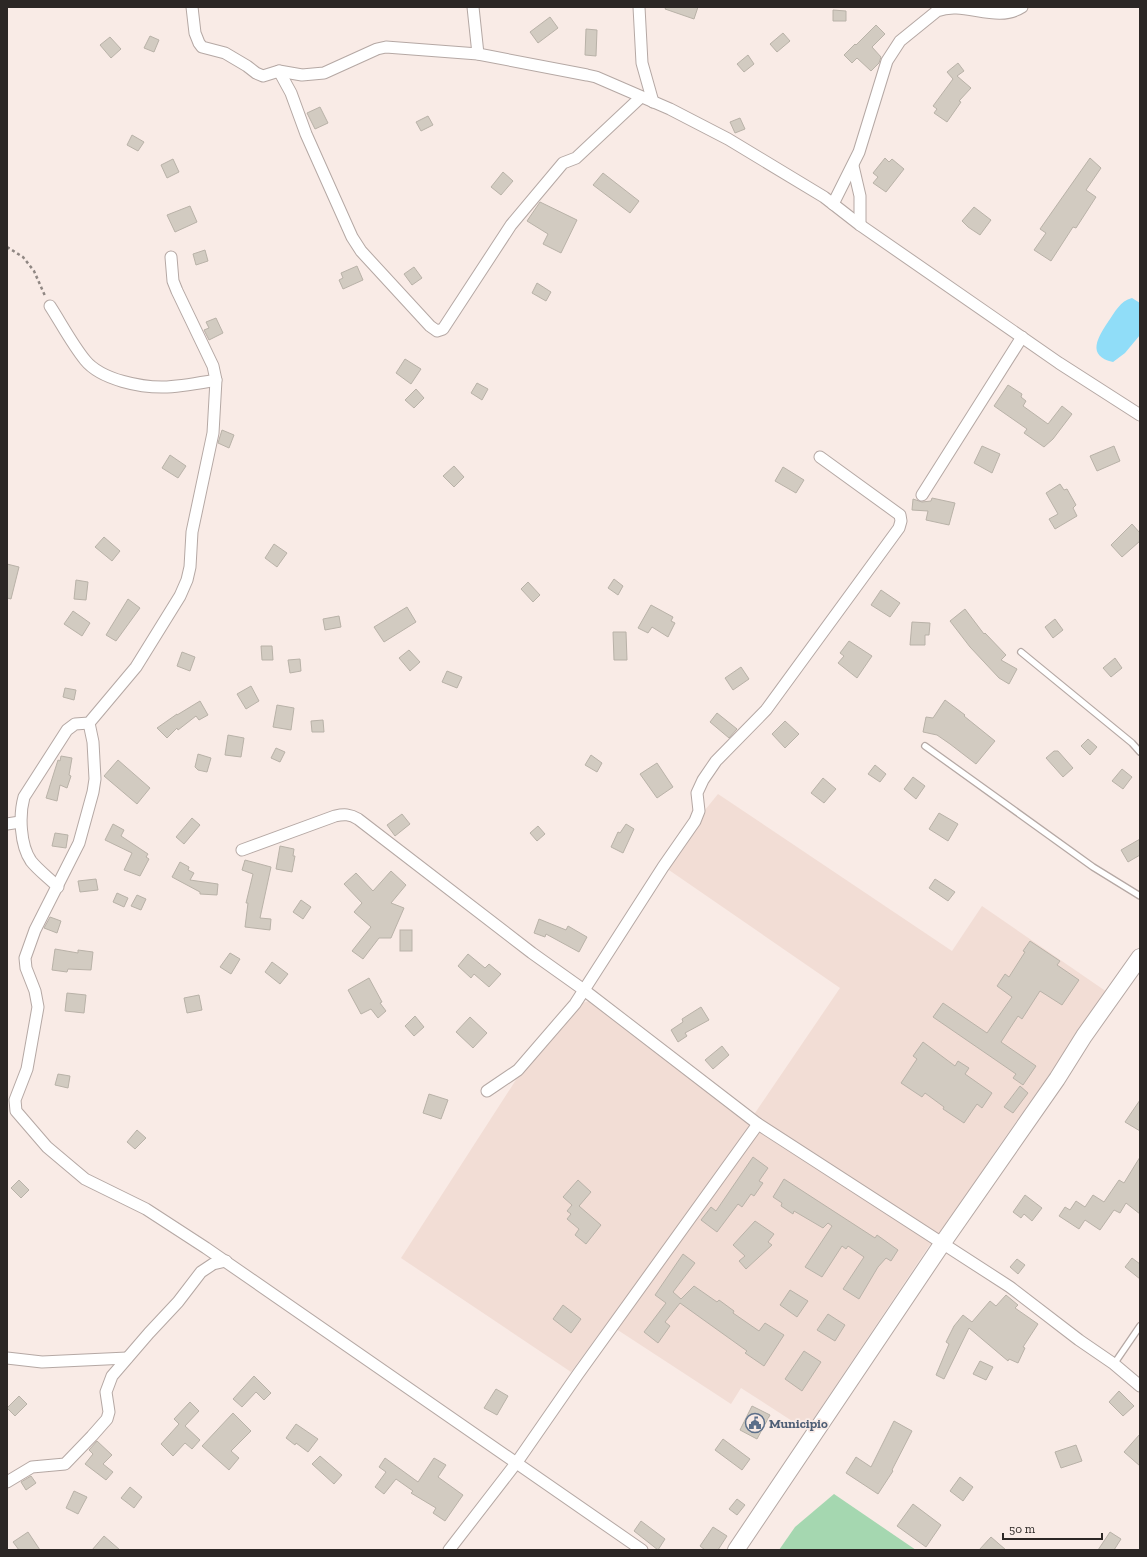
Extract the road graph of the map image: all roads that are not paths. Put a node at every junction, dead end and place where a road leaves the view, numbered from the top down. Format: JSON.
{"nodes":[{"id":1,"x":192,"y":7,"type":"edge"},
{"id":2,"x":473,"y":7,"type":"edge"},
{"id":3,"x":639,"y":7,"type":"edge"},
{"id":4,"x":1022,"y":7,"type":"edge"},
{"id":5,"x":478,"y":54,"type":"junction"},
{"id":6,"x":279,"y":71,"type":"junction"},
{"id":7,"x":641,"y":97,"type":"junction"},
{"id":8,"x":653,"y":102,"type":"junction"},
{"id":9,"x":853,"y":166,"type":"junction"},
{"id":10,"x":833,"y":204,"type":"junction"},
{"id":11,"x":860,"y":225,"type":"junction"},
{"id":12,"x":171,"y":257,"type":"dead end"},
{"id":13,"x":50,"y":306,"type":"road end"},
{"id":14,"x":1022,"y":337,"type":"junction"},
{"id":15,"x":216,"y":380,"type":"junction"},
{"id":16,"x":1140,"y":415,"type":"edge"},
{"id":17,"x":820,"y":457,"type":"dead end"},
{"id":18,"x":922,"y":495,"type":"dead end"},
{"id":19,"x":1021,"y":652,"type":"dead end"},
{"id":20,"x":89,"y":723,"type":"junction"},
{"id":21,"x":925,"y":746,"type":"dead end"},
{"id":22,"x":1140,"y":752,"type":"edge"},
{"id":23,"x":20,"y":822,"type":"junction"},
{"id":24,"x":7,"y":824,"type":"edge"},
{"id":25,"x":242,"y":850,"type":"dead end"},
{"id":26,"x":58,"y":887,"type":"junction"},
{"id":27,"x":1140,"y":896,"type":"edge"},
{"id":28,"x":1140,"y":957,"type":"edge"},
{"id":29,"x":584,"y":990,"type":"junction"},
{"id":30,"x":487,"y":1091,"type":"dead end"},
{"id":31,"x":758,"y":1124,"type":"junction"},
{"id":32,"x":942,"y":1244,"type":"junction"},
{"id":33,"x":226,"y":1261,"type":"junction"},
{"id":34,"x":1140,"y":1326,"type":"edge"},
{"id":35,"x":7,"y":1358,"type":"edge"},
{"id":36,"x":127,"y":1358,"type":"junction"},
{"id":37,"x":1114,"y":1364,"type":"junction"},
{"id":38,"x":1140,"y":1386,"type":"edge"},
{"id":39,"x":517,"y":1462,"type":"junction"},
{"id":40,"x":7,"y":1482,"type":"edge"},
{"id":41,"x":449,"y":1550,"type":"edge"},
{"id":42,"x":642,"y":1550,"type":"edge"},
{"id":43,"x":736,"y":1550,"type":"edge"}],
"edges":[{"from":1,"to":6,"type":"street"},
{"from":2,"to":5,"type":"street"},
{"from":3,"to":8,"type":"street"},
{"from":4,"to":9,"type":"street"},
{"from":5,"to":6,"type":"street"},
{"from":5,"to":7,"type":"street"},
{"from":6,"to":7,"type":"street"},
{"from":7,"to":8,"type":"street"},
{"from":8,"to":10,"type":"street"},
{"from":9,"to":10,"type":"street"},
{"from":9,"to":11,"type":"street"},
{"from":10,"to":11,"type":"street"},
{"from":11,"to":14,"type":"street"},
{"from":12,"to":15,"type":"street"},
{"from":13,"to":15,"type":"street"},
{"from":14,"to":16,"type":"street"},
{"from":14,"to":18,"type":"street"},
{"from":15,"to":20,"type":"street"},
{"from":17,"to":29,"type":"street"},
{"from":19,"to":22,"type":"lane"},
{"from":20,"to":23,"type":"street"},
{"from":20,"to":26,"type":"street"},
{"from":21,"to":27,"type":"lane"},
{"from":23,"to":24,"type":"street"},
{"from":23,"to":26,"type":"street"},
{"from":25,"to":29,"type":"street"},
{"from":26,"to":33,"type":"street"},
{"from":28,"to":32,"type":"main road"},
{"from":29,"to":30,"type":"street"},
{"from":29,"to":31,"type":"street"},
{"from":31,"to":32,"type":"street"},
{"from":31,"to":39,"type":"street"},
{"from":32,"to":37,"type":"street"},
{"from":32,"to":43,"type":"main road"},
{"from":33,"to":36,"type":"street"},
{"from":33,"to":39,"type":"street"},
{"from":34,"to":37,"type":"lane"},
{"from":35,"to":36,"type":"street"},
{"from":36,"to":40,"type":"street"},
{"from":37,"to":38,"type":"street"},
{"from":39,"to":41,"type":"street"},
{"from":39,"to":42,"type":"street"}]}
